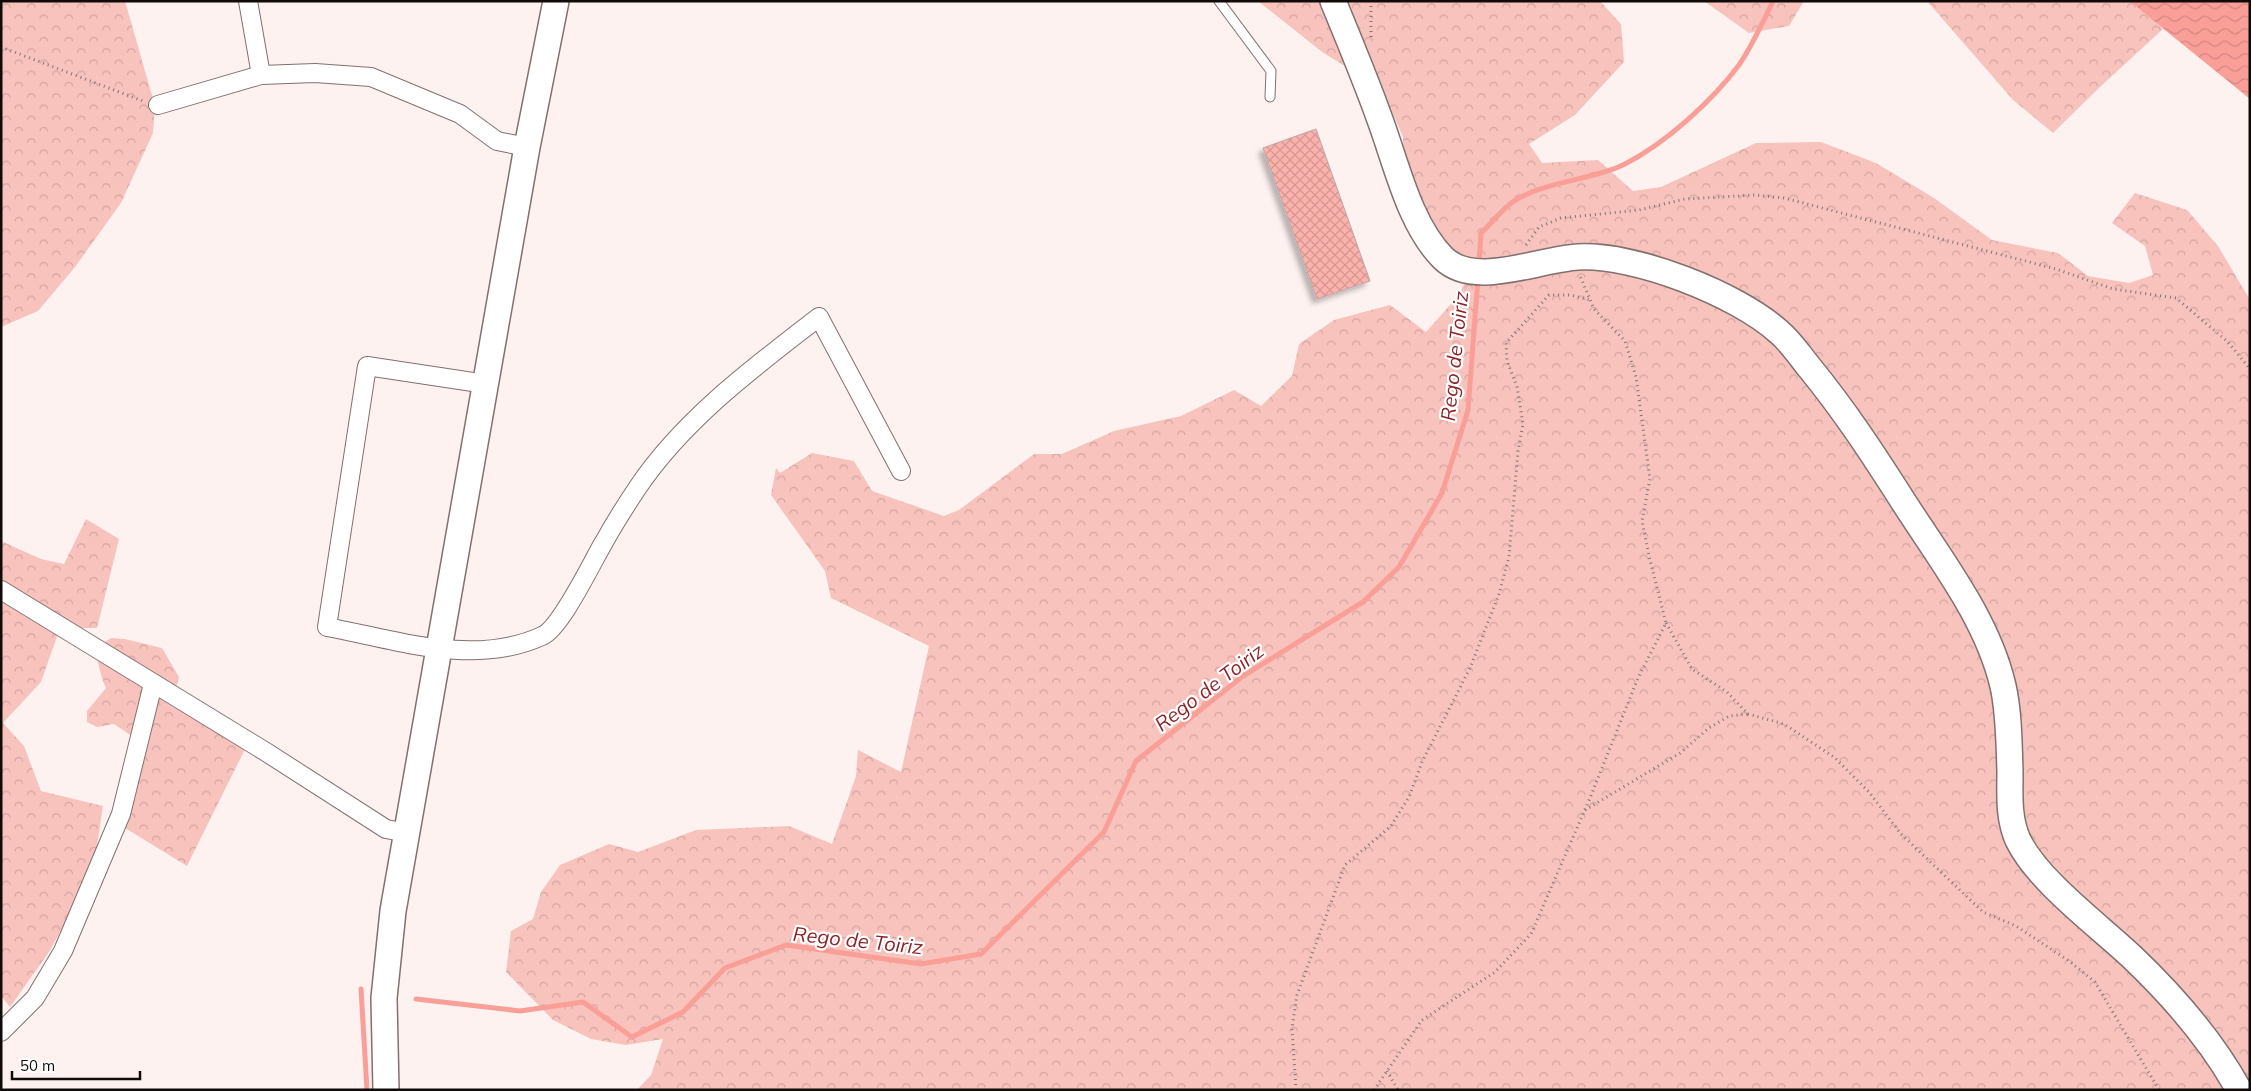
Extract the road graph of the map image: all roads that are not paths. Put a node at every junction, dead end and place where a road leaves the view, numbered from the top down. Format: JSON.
{"nodes":[{"id":1,"x":248,"y":1,"type":"edge"},
{"id":2,"x":556,"y":1,"type":"edge"},
{"id":3,"x":1219,"y":1,"type":"edge"},
{"id":4,"x":1333,"y":1,"type":"edge"},
{"id":5,"x":261,"y":76,"type":"junction"},
{"id":6,"x":1270,"y":97,"type":"dead end"},
{"id":7,"x":158,"y":105,"type":"road end"},
{"id":8,"x":527,"y":147,"type":"junction"},
{"id":9,"x":486,"y":384,"type":"junction"},
{"id":10,"x":901,"y":471,"type":"dead end"},
{"id":11,"x":1,"y":590,"type":"edge"},
{"id":12,"x":439,"y":648,"type":"junction"},
{"id":13,"x":153,"y":684,"type":"junction"},
{"id":14,"x":407,"y":834,"type":"junction"},
{"id":15,"x":1,"y":1032,"type":"edge"},
{"id":16,"x":386,"y":1090,"type":"edge"},
{"id":17,"x":2239,"y":1090,"type":"edge"}],
"edges":[{"from":1,"to":5,"type":"street"},
{"from":2,"to":8,"type":"street"},
{"from":3,"to":6,"type":"lane"},
{"from":4,"to":17,"type":"street"},
{"from":5,"to":7,"type":"street"},
{"from":5,"to":8,"type":"street"},
{"from":8,"to":9,"type":"street"},
{"from":9,"to":12,"type":"street"},
{"from":9,"to":12,"type":"street"},
{"from":10,"to":12,"type":"street"},
{"from":11,"to":13,"type":"street"},
{"from":12,"to":14,"type":"street"},
{"from":13,"to":14,"type":"street"},
{"from":13,"to":15,"type":"street"},
{"from":14,"to":16,"type":"street"}]}
